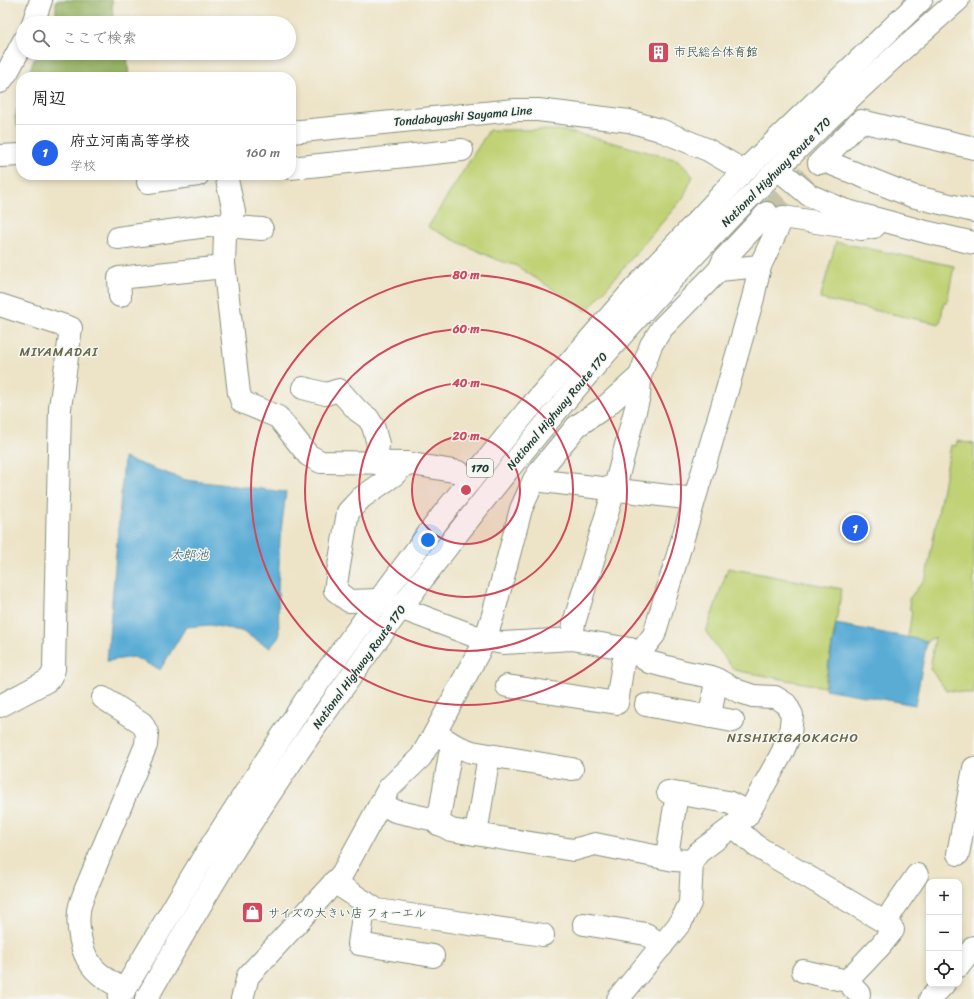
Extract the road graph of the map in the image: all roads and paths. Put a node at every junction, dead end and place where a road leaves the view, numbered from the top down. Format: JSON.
{"nodes":[{"id":1,"x":41,"y":0,"type":"edge"},
{"id":2,"x":921,"y":0,"type":"edge"},
{"id":3,"x":950,"y":2,"type":"edge"},
{"id":4,"x":35,"y":16,"type":"edge"},
{"id":5,"x":16,"y":56,"type":"edge"},
{"id":6,"x":0,"y":82,"type":"edge"},
{"id":7,"x":296,"y":132,"type":"edge"},
{"id":8,"x":974,"y":148,"type":"edge"},
{"id":9,"x":462,"y":150,"type":"dead end"},
{"id":10,"x":16,"y":155,"type":"edge"},
{"id":11,"x":0,"y":156,"type":"edge"},
{"id":12,"x":296,"y":167,"type":"edge"},
{"id":13,"x":778,"y":169,"type":"junction"},
{"id":14,"x":741,"y":174,"type":"junction"},
{"id":15,"x":162,"y":180,"type":"edge"},
{"id":16,"x":227,"y":180,"type":"edge"},
{"id":17,"x":148,"y":182,"type":"dead end"},
{"id":18,"x":974,"y":211,"type":"edge"},
{"id":19,"x":767,"y":213,"type":"tunnel mouth"},
{"id":20,"x":880,"y":220,"type":"junction"},
{"id":21,"x":228,"y":226,"type":"junction"},
{"id":22,"x":262,"y":228,"type":"dead end"},
{"id":23,"x":118,"y":238,"type":"dead end"},
{"id":24,"x":974,"y":243,"type":"edge"},
{"id":25,"x":224,"y":266,"type":"junction"},
{"id":26,"x":760,"y":266,"type":"junction"},
{"id":27,"x":719,"y":270,"type":"junction"},
{"id":28,"x":120,"y":296,"type":"dead end"},
{"id":29,"x":0,"y":305,"type":"edge"},
{"id":30,"x":640,"y":376,"type":"junction"},
{"id":31,"x":303,"y":388,"type":"dead end"},
{"id":32,"x":376,"y":463,"type":"junction"},
{"id":33,"x":406,"y":463,"type":"junction"},
{"id":34,"x":534,"y":480,"type":"junction"},
{"id":35,"x":470,"y":481,"type":"junction"},
{"id":36,"x":614,"y":489,"type":"junction"},
{"id":37,"x":694,"y":499,"type":"junction"},
{"id":38,"x":379,"y":600,"type":"junction"},
{"id":39,"x":401,"y":608,"type":"junction"},
{"id":40,"x":572,"y":639,"type":"junction"},
{"id":41,"x":485,"y":640,"type":"junction"},
{"id":42,"x":634,"y":652,"type":"junction"},
{"id":43,"x":718,"y":680,"type":"junction"},
{"id":44,"x":507,"y":686,"type":"dead end"},
{"id":45,"x":103,"y":698,"type":"dead end"},
{"id":46,"x":646,"y":705,"type":"dead end"},
{"id":47,"x":0,"y":706,"type":"edge"},
{"id":48,"x":710,"y":717,"type":"junction"},
{"id":49,"x":733,"y":721,"type":"dead end"},
{"id":50,"x":435,"y":733,"type":"junction"},
{"id":51,"x":456,"y":746,"type":"junction"},
{"id":52,"x":490,"y":755,"type":"junction"},
{"id":53,"x":974,"y":768,"type":"edge"},
{"id":54,"x":572,"y":769,"type":"dead end"},
{"id":55,"x":972,"y":791,"type":"edge"},
{"id":56,"x":381,"y":803,"type":"junction"},
{"id":57,"x":740,"y":821,"type":"junction"},
{"id":58,"x":438,"y":824,"type":"junction"},
{"id":59,"x":476,"y":834,"type":"junction"},
{"id":60,"x":668,"y":849,"type":"dead end"},
{"id":61,"x":958,"y":854,"type":"dead end"},
{"id":62,"x":692,"y":861,"type":"junction"},
{"id":63,"x":917,"y":875,"type":"dead end"},
{"id":64,"x":334,"y":882,"type":"junction"},
{"id":65,"x":365,"y":902,"type":"junction"},
{"id":66,"x":584,"y":924,"type":"dead end"},
{"id":67,"x":886,"y":924,"type":"junction"},
{"id":68,"x":543,"y":935,"type":"dead end"},
{"id":69,"x":662,"y":946,"type":"junction"},
{"id":70,"x":974,"y":947,"type":"edge"},
{"id":71,"x":433,"y":956,"type":"dead end"},
{"id":72,"x":962,"y":962,"type":"edge"},
{"id":73,"x":803,"y":971,"type":"dead end"},
{"id":74,"x":941,"y":987,"type":"edge"},
{"id":75,"x":121,"y":995,"type":"edge"},
{"id":76,"x":146,"y":999,"type":"edge"},
{"id":77,"x":242,"y":999,"type":"edge"},
{"id":78,"x":618,"y":999,"type":"edge"},
{"id":79,"x":930,"y":999,"type":"edge"}],
"edges":[{"from":1,"to":4,"type":"main road"},
{"from":2,"to":14,"type":"main road","name":"National Highway Route 170","number":"170"},
{"from":3,"to":13,"type":"main road","name":"National Highway Route 170","number":"170"},
{"from":5,"to":6,"type":"main road"},
{"from":7,"to":14,"type":"main road","name":"Tondabayashi Sayama Line"},
{"from":8,"to":18,"type":"main road"},
{"from":9,"to":12,"type":"main road"},
{"from":10,"to":11,"type":"main road"},
{"from":13,"to":20,"type":"main road"},
{"from":13,"to":39,"type":"main road","name":"National Highway Route 170","number":"170"},
{"from":14,"to":35,"type":"main road","name":"National Highway Route 170","number":"170"},
{"from":15,"to":17,"type":"main road"},
{"from":16,"to":21,"type":"main road"},
{"from":19,"to":27,"type":"main road"},
{"from":20,"to":24,"type":"main road"},
{"from":20,"to":26,"type":"main road"},
{"from":21,"to":22,"type":"main road"},
{"from":21,"to":23,"type":"main road"},
{"from":21,"to":25,"type":"main road"},
{"from":25,"to":28,"type":"main road"},
{"from":25,"to":32,"type":"main road"},
{"from":26,"to":27,"type":"main road"},
{"from":26,"to":37,"type":"main road"},
{"from":27,"to":30,"type":"main road"},
{"from":29,"to":47,"type":"main road"},
{"from":30,"to":34,"type":"main road"},
{"from":30,"to":36,"type":"main road"},
{"from":31,"to":32,"type":"main road"},
{"from":32,"to":33,"type":"main road"},
{"from":33,"to":35,"type":"main road"},
{"from":33,"to":38,"type":"main road"},
{"from":34,"to":36,"type":"main road"},
{"from":34,"to":41,"type":"main road"},
{"from":35,"to":38,"type":"main road","name":"National Highway Route 170","number":"170"},
{"from":36,"to":37,"type":"main road"},
{"from":36,"to":40,"type":"main road"},
{"from":37,"to":42,"type":"main road"},
{"from":38,"to":39,"type":"main road"},
{"from":38,"to":75,"type":"main road","name":"National Highway Route 170","number":"170"},
{"from":39,"to":41,"type":"main road"},
{"from":39,"to":76,"type":"main road","name":"National Highway Route 170","number":"170"},
{"from":40,"to":41,"type":"main road"},
{"from":40,"to":42,"type":"main road"},
{"from":41,"to":50,"type":"main road"},
{"from":42,"to":43,"type":"main road"},
{"from":42,"to":44,"type":"main road"},
{"from":43,"to":48,"type":"main road"},
{"from":43,"to":57,"type":"main road"},
{"from":45,"to":75,"type":"main road"},
{"from":46,"to":48,"type":"main road"},
{"from":48,"to":49,"type":"main road"},
{"from":50,"to":51,"type":"main road"},
{"from":50,"to":56,"type":"main road"},
{"from":51,"to":52,"type":"main road"},
{"from":51,"to":58,"type":"main road"},
{"from":52,"to":54,"type":"main road"},
{"from":52,"to":59,"type":"main road"},
{"from":53,"to":55,"type":"main road"},
{"from":55,"to":61,"type":"main road"},
{"from":56,"to":58,"type":"main road"},
{"from":56,"to":64,"type":"main road"},
{"from":57,"to":60,"type":"main road"},
{"from":57,"to":62,"type":"main road"},
{"from":57,"to":67,"type":"main road"},
{"from":58,"to":59,"type":"main road"},
{"from":59,"to":62,"type":"main road"},
{"from":62,"to":69,"type":"main road"},
{"from":63,"to":67,"type":"main road"},
{"from":64,"to":65,"type":"main road"},
{"from":64,"to":77,"type":"main road"},
{"from":65,"to":68,"type":"main road"},
{"from":65,"to":71,"type":"main road"},
{"from":66,"to":69,"type":"main road"},
{"from":67,"to":73,"type":"main road"},
{"from":69,"to":78,"type":"main road"},
{"from":70,"to":72,"type":"main road"},
{"from":74,"to":79,"type":"main road"}]}
